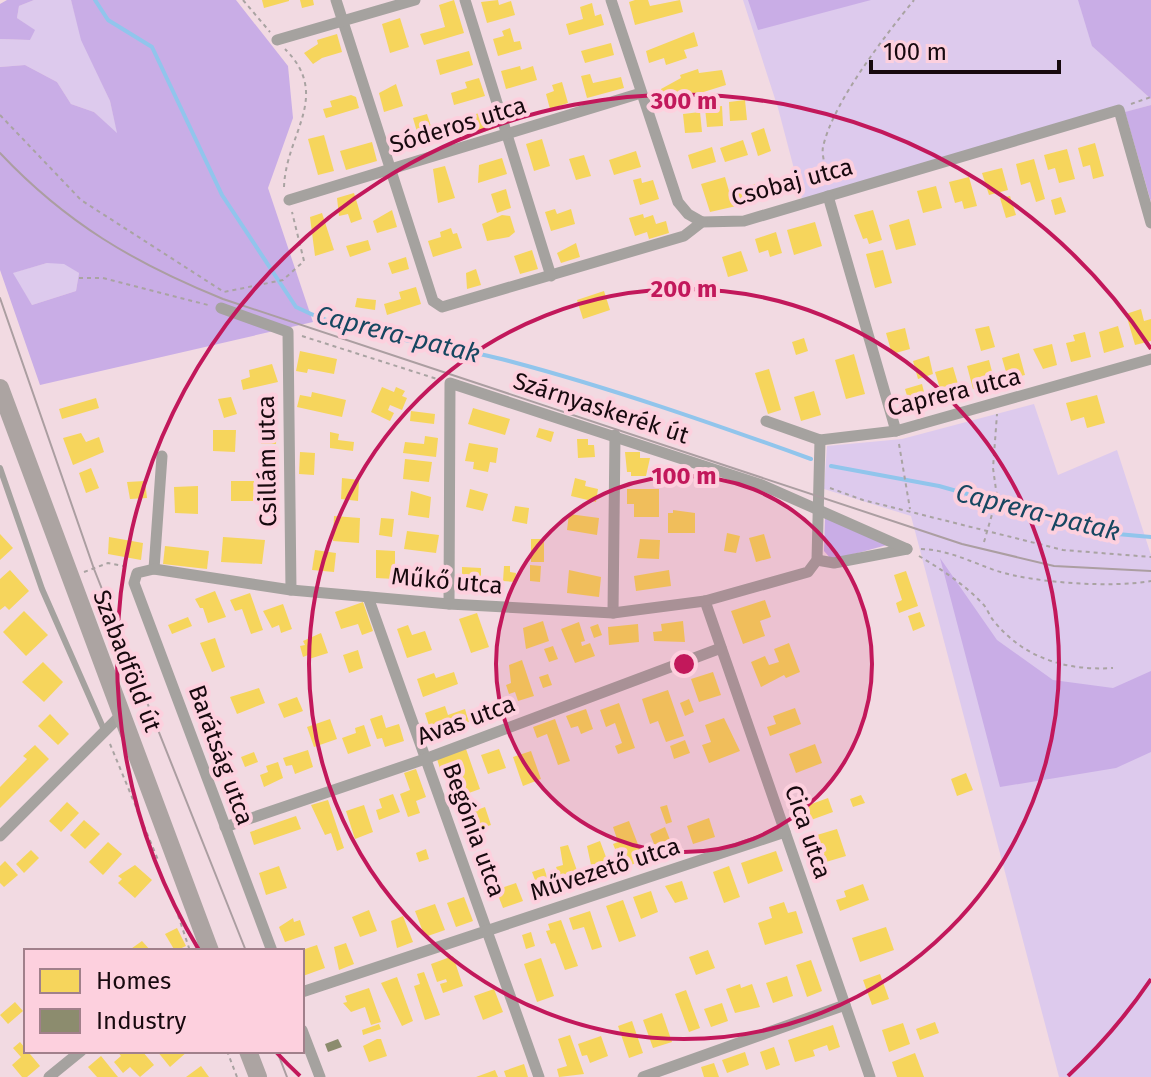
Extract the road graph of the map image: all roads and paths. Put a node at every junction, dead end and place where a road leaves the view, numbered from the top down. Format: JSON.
{"nodes":[{"id":1,"x":243,"y":0,"type":"edge"},
{"id":2,"x":336,"y":0,"type":"edge"},
{"id":3,"x":415,"y":0,"type":"edge"},
{"id":4,"x":465,"y":0,"type":"edge"},
{"id":5,"x":611,"y":0,"type":"edge"},
{"id":6,"x":914,"y":0,"type":"edge"},
{"id":7,"x":343,"y":21,"type":"junction"},
{"id":8,"x":277,"y":40,"type":"junction"},
{"id":9,"x":641,"y":93,"type":"junction"},
{"id":10,"x":1151,"y":97,"type":"edge"},
{"id":11,"x":1119,"y":110,"type":"junction"},
{"id":12,"x":0,"y":115,"type":"edge"},
{"id":13,"x":507,"y":134,"type":"junction"},
{"id":14,"x":391,"y":168,"type":"junction"},
{"id":15,"x":828,"y":196,"type":"junction"},
{"id":16,"x":289,"y":200,"type":"junction"},
{"id":17,"x":702,"y":222,"type":"junction"},
{"id":18,"x":1151,"y":223,"type":"edge"},
{"id":19,"x":551,"y":276,"type":"junction"},
{"id":20,"x":79,"y":278,"type":"dead end"},
{"id":21,"x":221,"y":308,"type":"joint"},
{"id":22,"x":288,"y":332,"type":"junction"},
{"id":23,"x":1151,"y":359,"type":"edge"},
{"id":24,"x":450,"y":383,"type":"junction"},
{"id":25,"x":0,"y":388,"type":"edge"},
{"id":26,"x":999,"y":404,"type":"junction"},
{"id":27,"x":766,"y":421,"type":"dead end"},
{"id":28,"x":896,"y":431,"type":"junction"},
{"id":29,"x":615,"y":435,"type":"junction"},
{"id":30,"x":820,"y":440,"type":"junction"},
{"id":31,"x":162,"y":456,"type":"dead end"},
{"id":32,"x":0,"y":468,"type":"edge"},
{"id":33,"x":817,"y":484,"type":"junction"},
{"id":34,"x":816,"y":509,"type":"junction"},
{"id":35,"x":910,"y":511,"type":"junction"},
{"id":36,"x":988,"y":531,"type":"junction"},
{"id":37,"x":984,"y":542,"type":"dead end"},
{"id":38,"x":907,"y":549,"type":"junction"},
{"id":39,"x":1151,"y":557,"type":"edge"},
{"id":40,"x":817,"y":560,"type":"junction"},
{"id":41,"x":154,"y":569,"type":"junction"},
{"id":42,"x":137,"y":573,"type":"junction"},
{"id":43,"x":80,"y":574,"type":"dead end"},
{"id":44,"x":1151,"y":581,"type":"edge"},
{"id":45,"x":291,"y":590,"type":"junction"},
{"id":46,"x":368,"y":597,"type":"junction"},
{"id":47,"x":705,"y":601,"type":"junction"},
{"id":48,"x":449,"y":604,"type":"junction"},
{"id":49,"x":613,"y":613,"type":"junction"},
{"id":50,"x":721,"y":648,"type":"junction"},
{"id":51,"x":1113,"y":668,"type":"dead end"},
{"id":52,"x":122,"y":714,"type":"junction"},
{"id":53,"x":105,"y":732,"type":"junction"},
{"id":54,"x":425,"y":759,"type":"junction"},
{"id":55,"x":225,"y":827,"type":"junction"},
{"id":56,"x":785,"y":832,"type":"junction"},
{"id":57,"x":0,"y":836,"type":"edge"},
{"id":58,"x":162,"y":868,"type":"dead end"},
{"id":59,"x":172,"y":895,"type":"dead end"},
{"id":60,"x":487,"y":932,"type":"junction"},
{"id":61,"x":202,"y":949,"type":"edge"},
{"id":62,"x":203,"y":949,"type":"edge"},
{"id":63,"x":271,"y":949,"type":"edge"},
{"id":64,"x":304,"y":991,"type":"edge"},
{"id":65,"x":845,"y":1005,"type":"junction"},
{"id":66,"x":304,"y":1035,"type":"edge"},
{"id":67,"x":79,"y":1053,"type":"edge"},
{"id":68,"x":228,"y":1053,"type":"edge"},
{"id":69,"x":249,"y":1053,"type":"edge"},
{"id":70,"x":49,"y":1077,"type":"edge"},
{"id":71,"x":237,"y":1077,"type":"edge"},
{"id":72,"x":258,"y":1077,"type":"edge"},
{"id":73,"x":320,"y":1077,"type":"edge"},
{"id":74,"x":539,"y":1077,"type":"edge"},
{"id":75,"x":643,"y":1077,"type":"edge"},
{"id":76,"x":870,"y":1077,"type":"edge"}],
"edges":[{"from":1,"to":8,"type":"path"},
{"from":2,"to":7,"type":"street"},
{"from":3,"to":7,"type":"street"},
{"from":4,"to":13,"type":"street"},
{"from":5,"to":9,"type":"street"},
{"from":6,"to":15,"type":"path"},
{"from":7,"to":8,"type":"street"},
{"from":7,"to":14,"type":"street"},
{"from":8,"to":16,"type":"path"},
{"from":9,"to":13,"type":"street","name":"Sóderos utca"},
{"from":9,"to":17,"type":"street"},
{"from":10,"to":11,"type":"path"},
{"from":11,"to":15,"type":"street","name":"Csobaj utca"},
{"from":11,"to":18,"type":"street"},
{"from":12,"to":16,"type":"path"},
{"from":13,"to":14,"type":"street","name":"Sóderos utca"},
{"from":13,"to":19,"type":"street"},
{"from":14,"to":16,"type":"street","name":"Sóderos utca"},
{"from":14,"to":19,"type":"street","name":"Csobaj utca"},
{"from":15,"to":17,"type":"street","name":"Csobaj utca"},
{"from":15,"to":28,"type":"street"},
{"from":17,"to":19,"type":"street","name":"Csobaj utca"},
{"from":20,"to":21,"type":"path"},
{"from":21,"to":22,"type":"street"},
{"from":22,"to":24,"type":"path"},
{"from":22,"to":45,"type":"street","name":"Csillám utca"},
{"from":23,"to":26,"type":"street","name":"Caprera utca"},
{"from":24,"to":29,"type":"street","name":"Szárnyaskerék út"},
{"from":24,"to":48,"type":"street"},
{"from":25,"to":52,"type":"main road","name":"Szabadföld út"},
{"from":26,"to":28,"type":"street","name":"Caprera utca"},
{"from":26,"to":36,"type":"path"},
{"from":27,"to":30,"type":"street","name":"Caprera utca"},
{"from":28,"to":30,"type":"street","name":"Caprera utca"},
{"from":28,"to":35,"type":"path"},
{"from":29,"to":34,"type":"street","name":"Szárnyaskerék út"},
{"from":29,"to":49,"type":"street"},
{"from":30,"to":33,"type":"street"},
{"from":31,"to":41,"type":"street"},
{"from":32,"to":53,"type":"lane"},
{"from":33,"to":34,"type":"street"},
{"from":33,"to":35,"type":"path"},
{"from":34,"to":38,"type":"street","name":"Szárnyaskerék út"},
{"from":34,"to":40,"type":"street"},
{"from":35,"to":36,"type":"path"},
{"from":36,"to":37,"type":"path"},
{"from":36,"to":39,"type":"path"},
{"from":38,"to":40,"type":"street"},
{"from":38,"to":44,"type":"path"},
{"from":38,"to":51,"type":"path"},
{"from":40,"to":47,"type":"street","name":"Műkő utca"},
{"from":41,"to":42,"type":"street","name":"Műkő utca"},
{"from":41,"to":45,"type":"street","name":"Műkő utca"},
{"from":42,"to":43,"type":"path"},
{"from":42,"to":55,"type":"street","name":"Barátság utca"},
{"from":45,"to":46,"type":"street","name":"Műkő utca"},
{"from":46,"to":48,"type":"street","name":"Műkő utca"},
{"from":46,"to":54,"type":"street","name":"Begónia utca"},
{"from":47,"to":49,"type":"street","name":"Műkő utca"},
{"from":47,"to":50,"type":"street","name":"Cica utca"},
{"from":48,"to":49,"type":"street","name":"Műkő utca"},
{"from":50,"to":54,"type":"street","name":"Avas utca"},
{"from":50,"to":56,"type":"street","name":"Cica utca"},
{"from":52,"to":53,"type":"street"},
{"from":52,"to":62,"type":"main road","name":"Szabadföld út"},
{"from":53,"to":57,"type":"street"},
{"from":53,"to":58,"type":"path"},
{"from":54,"to":55,"type":"street","name":"Avas utca"},
{"from":54,"to":60,"type":"street","name":"Begónia utca"},
{"from":55,"to":63,"type":"street","name":"Barátság utca"},
{"from":56,"to":60,"type":"street","name":"Művezető utca"},
{"from":56,"to":65,"type":"street","name":"Cica utca"},
{"from":59,"to":61,"type":"path"},
{"from":60,"to":64,"type":"street","name":"Művezető utca"},
{"from":60,"to":74,"type":"street","name":"Begónia utca"},
{"from":65,"to":75,"type":"street"},
{"from":65,"to":76,"type":"street","name":"Cica utca"},
{"from":66,"to":73,"type":"street"},
{"from":67,"to":70,"type":"street"},
{"from":68,"to":71,"type":"path"},
{"from":69,"to":72,"type":"main road"}]}
